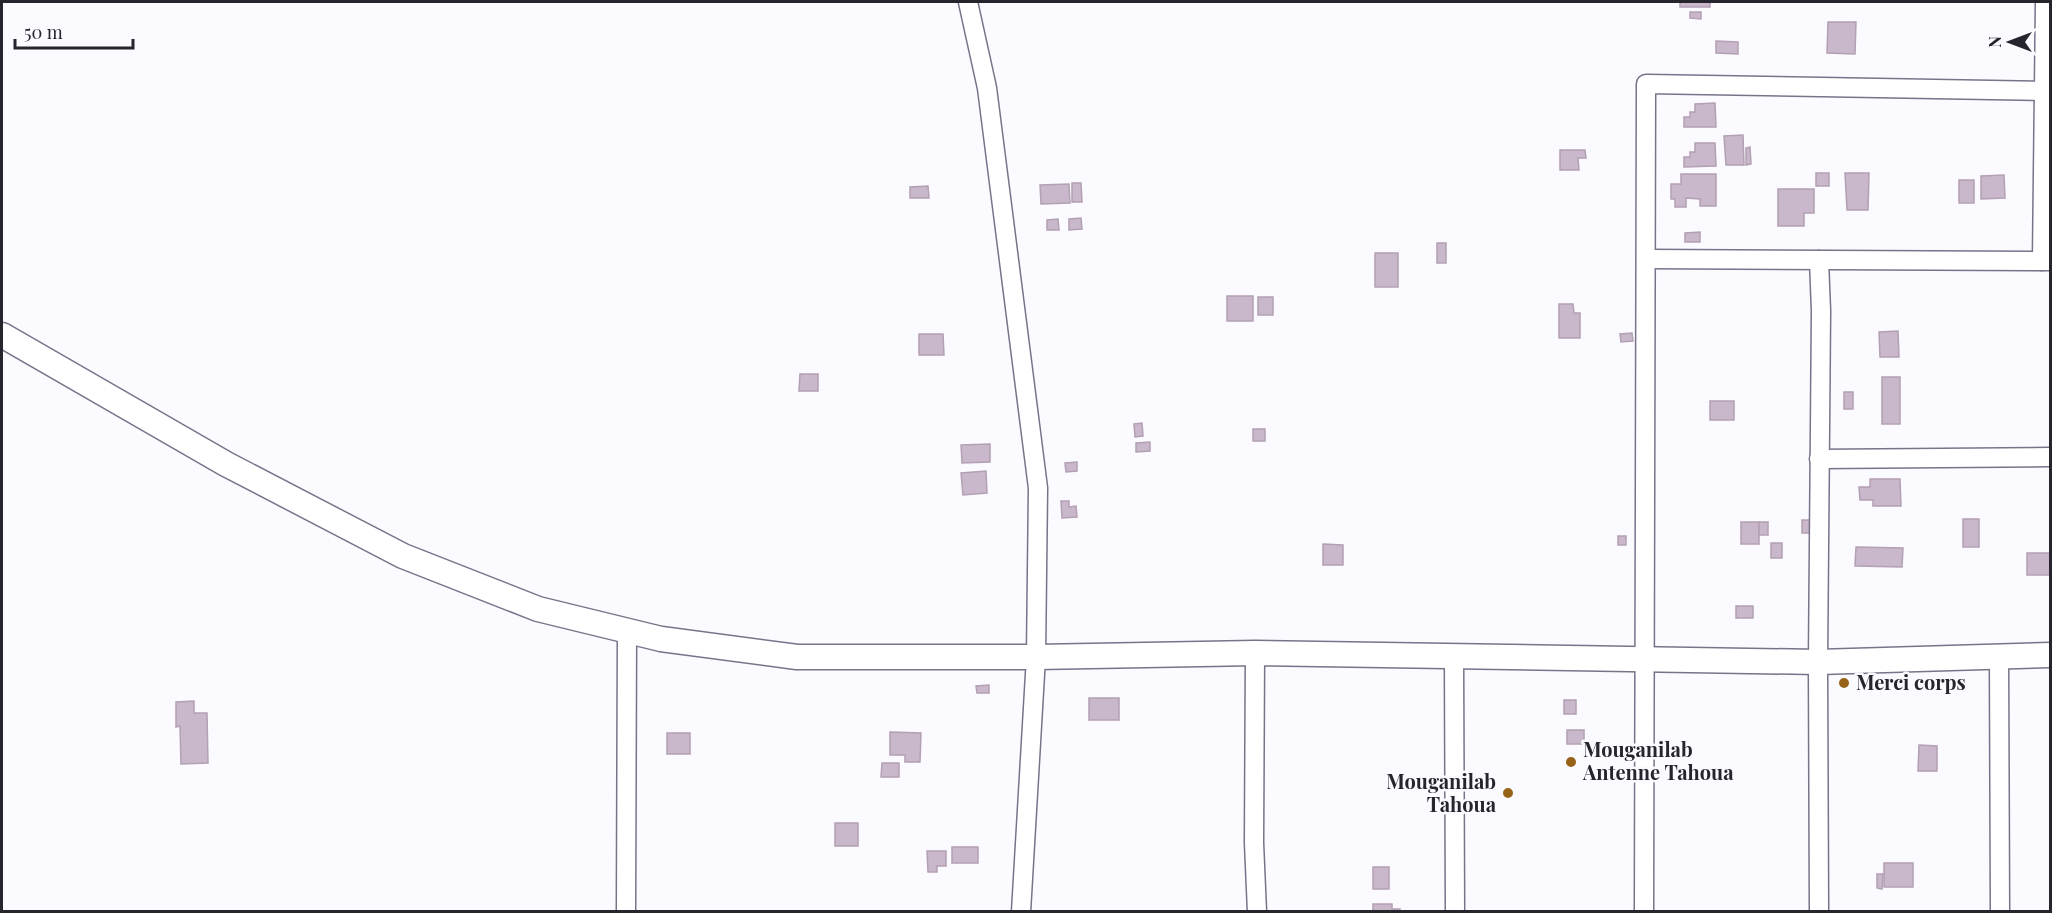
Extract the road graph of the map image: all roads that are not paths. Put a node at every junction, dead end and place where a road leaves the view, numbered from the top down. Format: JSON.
{"nodes":[{"id":1,"x":968,"y":2,"type":"edge"},
{"id":2,"x":2045,"y":2,"type":"edge"},
{"id":3,"x":2044,"y":91,"type":"junction"},
{"id":4,"x":1646,"y":260,"type":"junction"},
{"id":5,"x":1819,"y":260,"type":"junction"},
{"id":6,"x":2046,"y":261,"type":"edge"},
{"id":7,"x":2,"y":335,"type":"edge"},
{"id":8,"x":2050,"y":457,"type":"edge"},
{"id":9,"x":1819,"y":459,"type":"junction"},
{"id":10,"x":627,"y":631,"type":"junction"},
{"id":11,"x":1255,"y":653,"type":"junction"},
{"id":12,"x":2050,"y":655,"type":"edge"},
{"id":13,"x":1999,"y":656,"type":"junction"},
{"id":14,"x":1036,"y":657,"type":"junction"},
{"id":15,"x":1454,"y":658,"type":"junction"},
{"id":16,"x":1646,"y":660,"type":"junction"},
{"id":17,"x":1818,"y":662,"type":"junction"},
{"id":18,"x":626,"y":912,"type":"edge"},
{"id":19,"x":1020,"y":912,"type":"edge"},
{"id":20,"x":1257,"y":912,"type":"edge"},
{"id":21,"x":1455,"y":912,"type":"edge"},
{"id":22,"x":1644,"y":912,"type":"edge"},
{"id":23,"x":1819,"y":912,"type":"edge"},
{"id":24,"x":2000,"y":912,"type":"edge"}],
"edges":[{"from":1,"to":14,"type":"street"},
{"from":2,"to":3,"type":"street"},
{"from":3,"to":4,"type":"street"},
{"from":3,"to":6,"type":"street"},
{"from":4,"to":5,"type":"street"},
{"from":4,"to":16,"type":"street"},
{"from":5,"to":6,"type":"street"},
{"from":5,"to":9,"type":"street"},
{"from":7,"to":10,"type":"street"},
{"from":8,"to":9,"type":"street"},
{"from":9,"to":17,"type":"street"},
{"from":10,"to":14,"type":"street"},
{"from":10,"to":18,"type":"street"},
{"from":11,"to":14,"type":"street"},
{"from":11,"to":15,"type":"street"},
{"from":11,"to":20,"type":"street"},
{"from":12,"to":13,"type":"street"},
{"from":13,"to":17,"type":"street"},
{"from":13,"to":24,"type":"street"},
{"from":14,"to":19,"type":"street"},
{"from":15,"to":16,"type":"street"},
{"from":15,"to":21,"type":"street"},
{"from":16,"to":17,"type":"street"},
{"from":16,"to":22,"type":"street"},
{"from":17,"to":23,"type":"street"}]}
